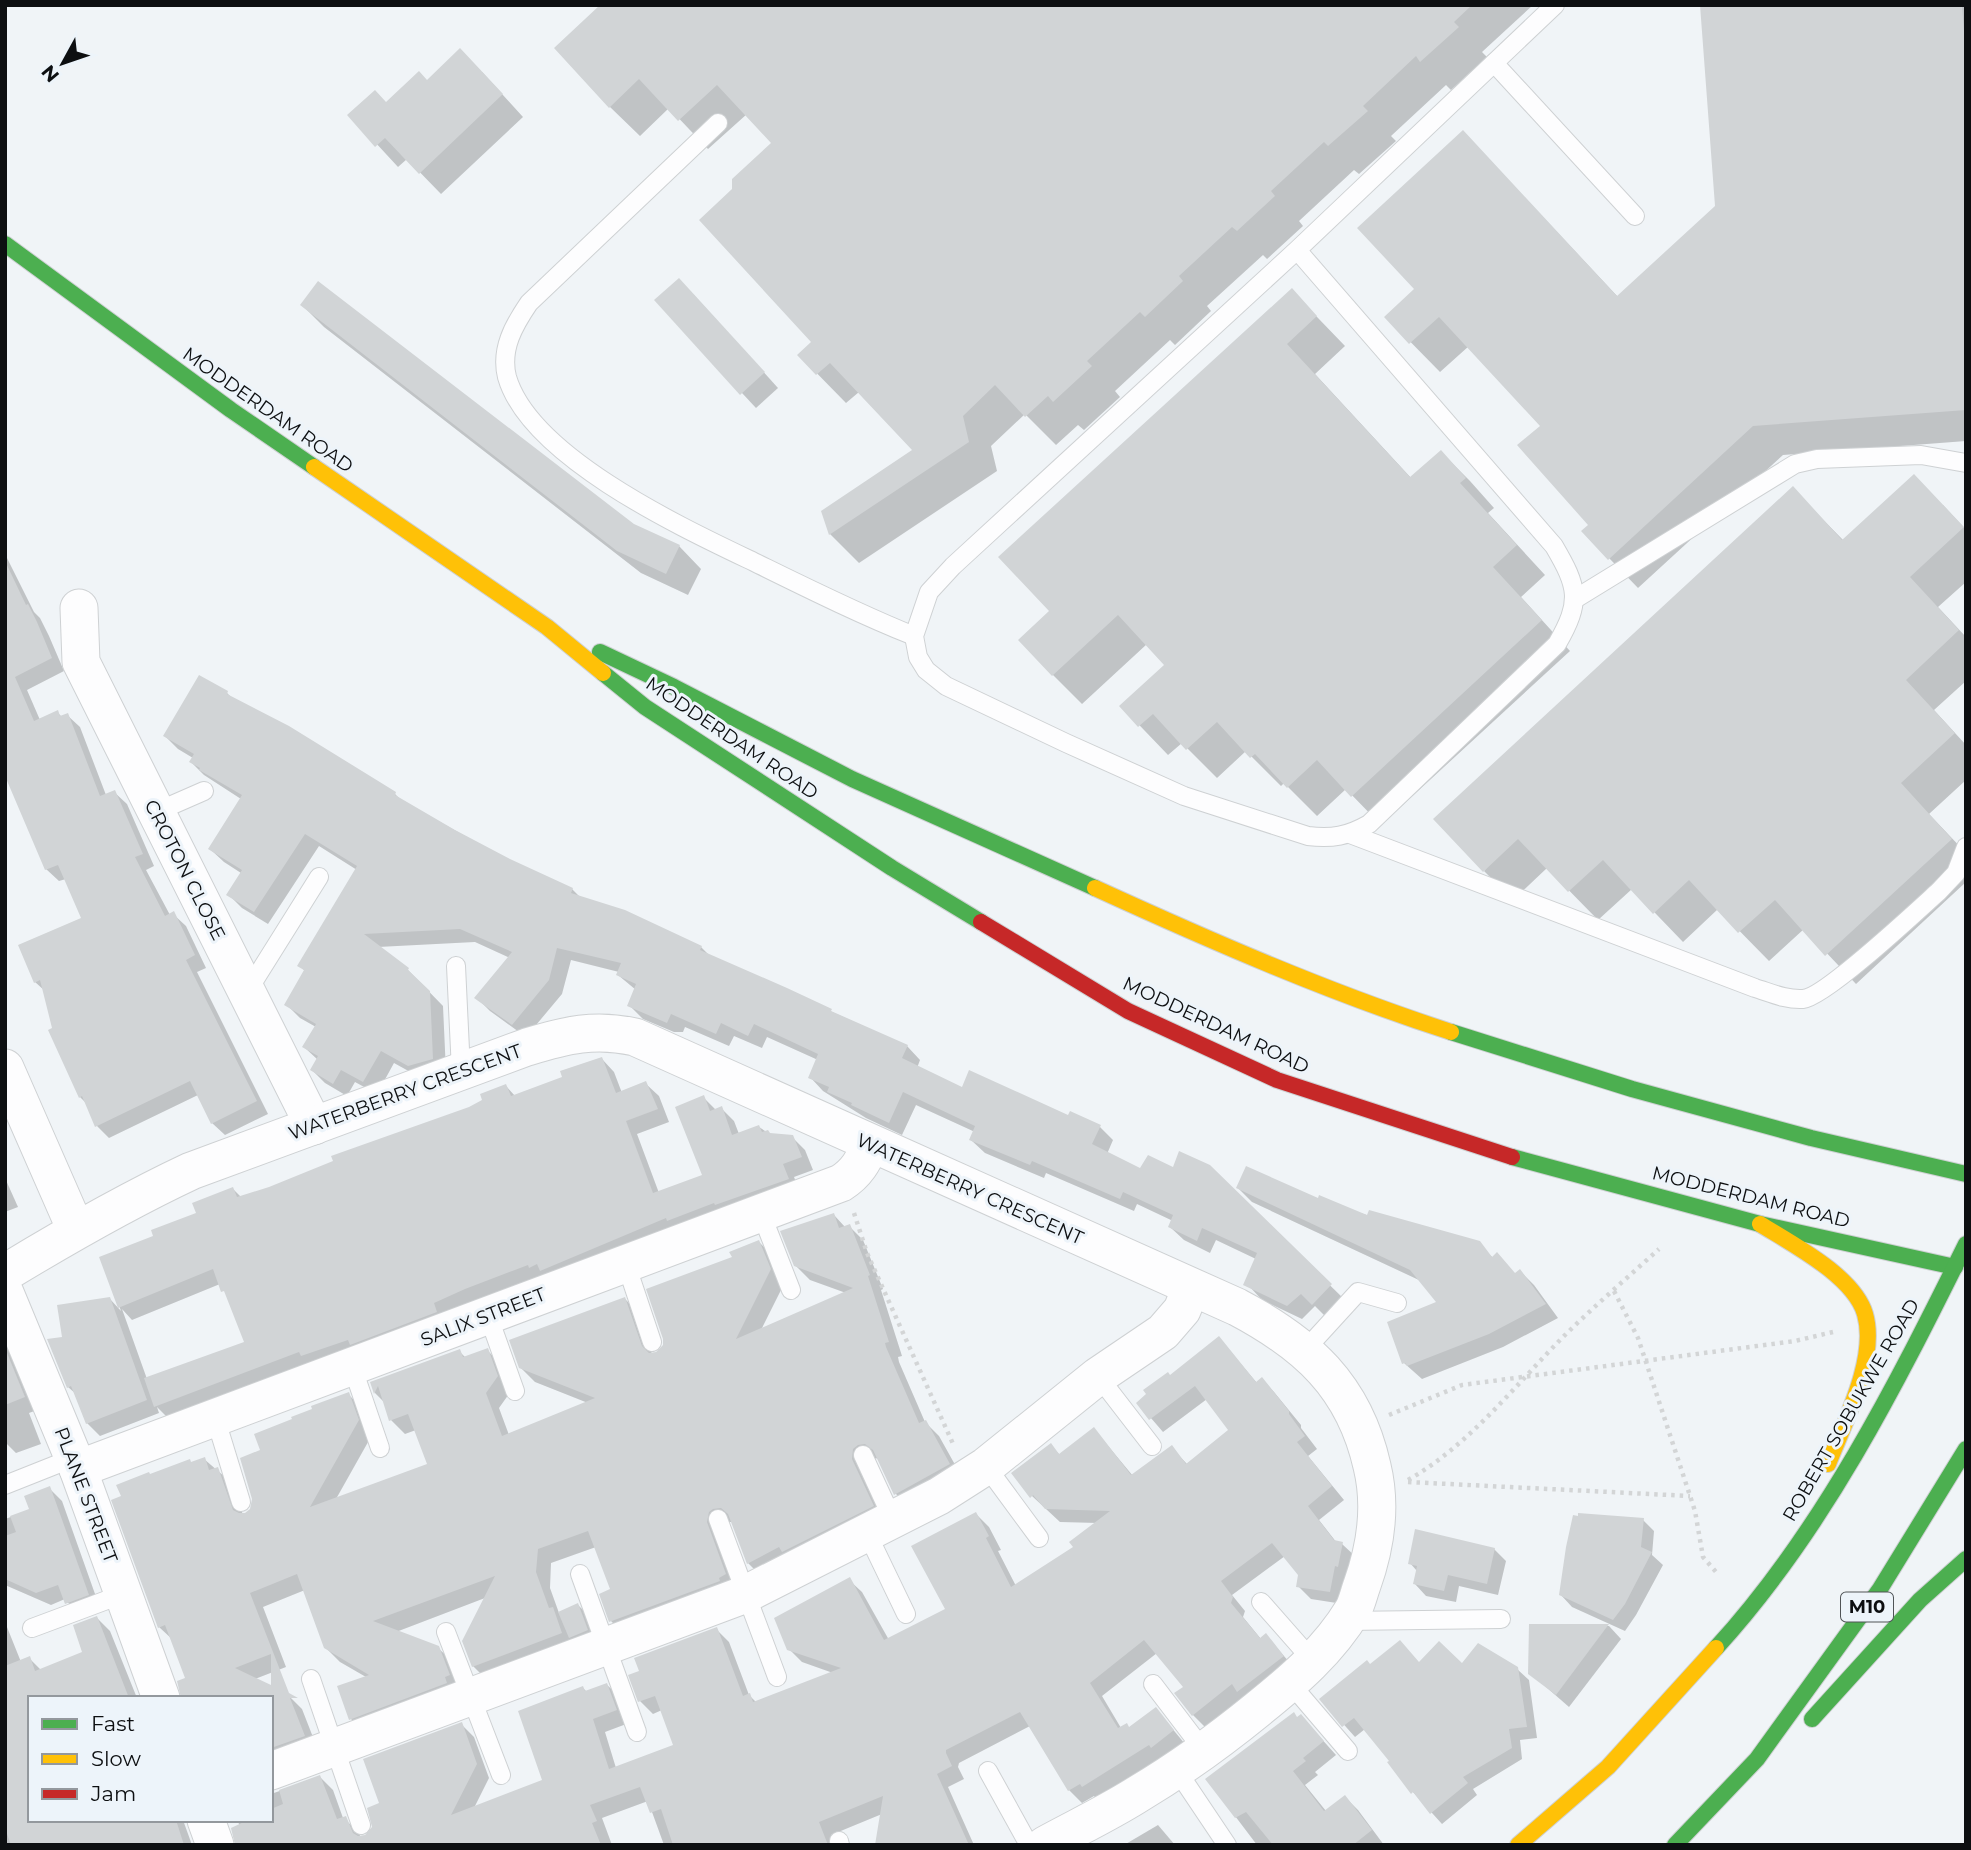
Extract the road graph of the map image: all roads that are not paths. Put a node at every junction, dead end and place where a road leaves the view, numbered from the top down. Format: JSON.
{"nodes":[{"id":1,"x":1555,"y":5,"type":"edge"},
{"id":2,"x":1494,"y":63,"type":"junction"},
{"id":3,"x":718,"y":123,"type":"dead end"},
{"id":4,"x":1635,"y":216,"type":"dead end"},
{"id":5,"x":5,"y":244,"type":"edge"},
{"id":6,"x":1297,"y":250,"type":"junction"},
{"id":7,"x":1966,"y":463,"type":"edge"},
{"id":8,"x":1575,"y":598,"type":"junction"},
{"id":9,"x":79,"y":608,"type":"dead end"},
{"id":10,"x":547,"y":627,"type":"junction"},
{"id":11,"x":914,"y":636,"type":"junction"},
{"id":12,"x":204,"y":791,"type":"dead end"},
{"id":13,"x":156,"y":812,"type":"junction"},
{"id":14,"x":1350,"y":834,"type":"junction"},
{"id":15,"x":1966,"y":848,"type":"edge"},
{"id":16,"x":319,"y":877,"type":"dead end"},
{"id":17,"x":456,"y":966,"type":"dead end"},
{"id":18,"x":247,"y":992,"type":"junction"},
{"id":19,"x":5,"y":1068,"type":"edge"},
{"id":20,"x":461,"y":1071,"type":"junction"},
{"id":21,"x":314,"y":1126,"type":"junction"},
{"id":22,"x":871,"y":1144,"type":"junction"},
{"id":23,"x":1966,"y":1174,"type":"edge"},
{"id":24,"x":761,"y":1213,"type":"junction"},
{"id":25,"x":1760,"y":1224,"type":"junction"},
{"id":26,"x":76,"y":1230,"type":"junction"},
{"id":27,"x":1966,"y":1244,"type":"edge"},
{"id":28,"x":626,"y":1264,"type":"junction"},
{"id":29,"x":1961,"y":1268,"type":"edge"},
{"id":30,"x":5,"y":1273,"type":"edge"},
{"id":31,"x":1191,"y":1288,"type":"junction"},
{"id":32,"x":791,"y":1290,"type":"dead end"},
{"id":33,"x":5,"y":1293,"type":"edge"},
{"id":34,"x":1397,"y":1303,"type":"dead end"},
{"id":35,"x":488,"y":1315,"type":"junction"},
{"id":36,"x":652,"y":1342,"type":"dead end"},
{"id":37,"x":1305,"y":1350,"type":"junction"},
{"id":38,"x":352,"y":1366,"type":"junction"},
{"id":39,"x":1098,"y":1376,"type":"junction"},
{"id":40,"x":515,"y":1391,"type":"dead end"},
{"id":41,"x":215,"y":1418,"type":"junction"},
{"id":42,"x":1152,"y":1446,"type":"dead end"},
{"id":43,"x":380,"y":1448,"type":"dead end"},
{"id":44,"x":1966,"y":1449,"type":"edge"},
{"id":45,"x":863,"y":1455,"type":"dead end"},
{"id":46,"x":75,"y":1463,"type":"junction"},
{"id":47,"x":977,"y":1472,"type":"junction"},
{"id":48,"x":5,"y":1485,"type":"edge"},
{"id":49,"x":241,"y":1502,"type":"dead end"},
{"id":50,"x":718,"y":1519,"type":"dead end"},
{"id":51,"x":880,"y":1527,"type":"junction"},
{"id":52,"x":1040,"y":1538,"type":"dead end"},
{"id":53,"x":1801,"y":1539,"type":"junction"},
{"id":54,"x":1966,"y":1559,"type":"edge"},
{"id":55,"x":580,"y":1574,"type":"dead end"},
{"id":56,"x":123,"y":1594,"type":"junction"},
{"id":57,"x":746,"y":1594,"type":"junction"},
{"id":58,"x":1261,"y":1602,"type":"dead end"},
{"id":59,"x":906,"y":1614,"type":"dead end"},
{"id":60,"x":1501,"y":1619,"type":"dead end"},
{"id":61,"x":1345,"y":1621,"type":"junction"},
{"id":62,"x":32,"y":1629,"type":"dead end"},
{"id":63,"x":446,"y":1632,"type":"dead end"},
{"id":64,"x":607,"y":1646,"type":"junction"},
{"id":65,"x":1301,"y":1672,"type":"junction"},
{"id":66,"x":777,"y":1677,"type":"dead end"},
{"id":67,"x":311,"y":1679,"type":"dead end"},
{"id":68,"x":1153,"y":1684,"type":"dead end"},
{"id":69,"x":160,"y":1696,"type":"edge"},
{"id":70,"x":471,"y":1696,"type":"junction"},
{"id":71,"x":637,"y":1732,"type":"dead end"},
{"id":72,"x":334,"y":1747,"type":"junction"},
{"id":73,"x":1348,"y":1751,"type":"dead end"},
{"id":74,"x":1757,"y":1759,"type":"junction"},
{"id":75,"x":1190,"y":1760,"type":"junction"},
{"id":76,"x":273,"y":1769,"type":"edge"},
{"id":77,"x":989,"y":1771,"type":"dead end"},
{"id":78,"x":501,"y":1775,"type":"dead end"},
{"id":79,"x":207,"y":1822,"type":"edge"},
{"id":80,"x":361,"y":1825,"type":"dead end"},
{"id":81,"x":1045,"y":1844,"type":"edge"},
{"id":82,"x":215,"y":1845,"type":"edge"},
{"id":83,"x":1227,"y":1845,"type":"edge"},
{"id":84,"x":1518,"y":1845,"type":"edge"},
{"id":85,"x":1675,"y":1845,"type":"edge"}],
"edges":[{"from":1,"to":2,"type":"lane"},
{"from":2,"to":4,"type":"lane"},
{"from":2,"to":6,"type":"lane"},
{"from":3,"to":11,"type":"lane"},
{"from":5,"to":10,"type":"street","name":"MODDERDAM ROAD"},
{"from":6,"to":8,"type":"lane"},
{"from":6,"to":11,"type":"lane"},
{"from":7,"to":8,"type":"lane"},
{"from":8,"to":14,"type":"lane"},
{"from":9,"to":13,"type":"street","name":"CROTON CLOSE"},
{"from":10,"to":23,"type":"street","name":"MODDERDAM ROAD"},
{"from":10,"to":25,"type":"street","name":"MODDERDAM ROAD"},
{"from":11,"to":14,"type":"lane"},
{"from":12,"to":13,"type":"lane"},
{"from":13,"to":18,"type":"street","name":"CROTON CLOSE"},
{"from":14,"to":15,"type":"lane"},
{"from":16,"to":18,"type":"lane"},
{"from":17,"to":20,"type":"lane"},
{"from":18,"to":21,"type":"street","name":"CROTON CLOSE"},
{"from":19,"to":26,"type":"street"},
{"from":20,"to":21,"type":"street","name":"WATERBERRY CRESCENT"},
{"from":20,"to":22,"type":"street","name":"WATERBERRY CRESCENT"},
{"from":21,"to":26,"type":"street","name":"WATERBERRY CRESCENT"},
{"from":22,"to":24,"type":"street","name":"SALIX STREET"},
{"from":22,"to":31,"type":"street","name":"WATERBERRY CRESCENT"},
{"from":24,"to":28,"type":"street","name":"SALIX STREET"},
{"from":24,"to":32,"type":"lane"},
{"from":25,"to":29,"type":"street","name":"MODDERDAM ROAD"},
{"from":25,"to":53,"type":"street"},
{"from":26,"to":30,"type":"street","name":"WATERBERRY CRESCENT"},
{"from":27,"to":29,"type":"street","name":"ROBERT SOBUKWE ROAD"},
{"from":28,"to":35,"type":"street","name":"SALIX STREET"},
{"from":28,"to":36,"type":"lane"},
{"from":29,"to":53,"type":"street","name":"ROBERT SOBUKWE ROAD"},
{"from":31,"to":37,"type":"street","name":"WATERBERRY CRESCENT"},
{"from":31,"to":39,"type":"street"},
{"from":33,"to":46,"type":"street","name":"PLANE STREET"},
{"from":34,"to":37,"type":"lane"},
{"from":35,"to":38,"type":"street","name":"SALIX STREET"},
{"from":35,"to":40,"type":"lane"},
{"from":37,"to":61,"type":"street","name":"WATERBERRY CRESCENT"},
{"from":38,"to":41,"type":"street","name":"SALIX STREET"},
{"from":38,"to":43,"type":"lane"},
{"from":39,"to":42,"type":"lane"},
{"from":39,"to":47,"type":"street"},
{"from":41,"to":46,"type":"street","name":"SALIX STREET"},
{"from":41,"to":49,"type":"lane"},
{"from":44,"to":74,"type":"street","number":"M10"},
{"from":45,"to":51,"type":"lane"},
{"from":46,"to":48,"type":"lane"},
{"from":46,"to":56,"type":"street","name":"PLANE STREET"},
{"from":47,"to":51,"type":"street"},
{"from":47,"to":52,"type":"lane"},
{"from":50,"to":57,"type":"lane"},
{"from":51,"to":57,"type":"street"},
{"from":51,"to":59,"type":"lane"},
{"from":53,"to":84,"type":"street","name":"ROBERT SOBUKWE ROAD"},
{"from":54,"to":74,"type":"street"},
{"from":55,"to":64,"type":"lane"},
{"from":56,"to":62,"type":"lane"},
{"from":56,"to":69,"type":"street","name":"PLANE STREET"},
{"from":57,"to":64,"type":"street"},
{"from":57,"to":66,"type":"lane"},
{"from":58,"to":65,"type":"lane"},
{"from":60,"to":61,"type":"lane"},
{"from":61,"to":65,"type":"street","name":"WATERBERRY CRESCENT"},
{"from":63,"to":70,"type":"lane"},
{"from":64,"to":70,"type":"street"},
{"from":64,"to":71,"type":"lane"},
{"from":65,"to":73,"type":"lane"},
{"from":65,"to":75,"type":"street","name":"WATERBERRY CRESCENT"},
{"from":67,"to":72,"type":"lane"},
{"from":68,"to":75,"type":"lane"},
{"from":70,"to":72,"type":"street"},
{"from":70,"to":78,"type":"lane"},
{"from":72,"to":76,"type":"street"},
{"from":72,"to":80,"type":"lane"},
{"from":74,"to":85,"type":"street","number":"M10"},
{"from":75,"to":81,"type":"street","name":"WATERBERRY CRESCENT"},
{"from":75,"to":83,"type":"lane"},
{"from":77,"to":81,"type":"lane"},
{"from":79,"to":82,"type":"street"}]}
